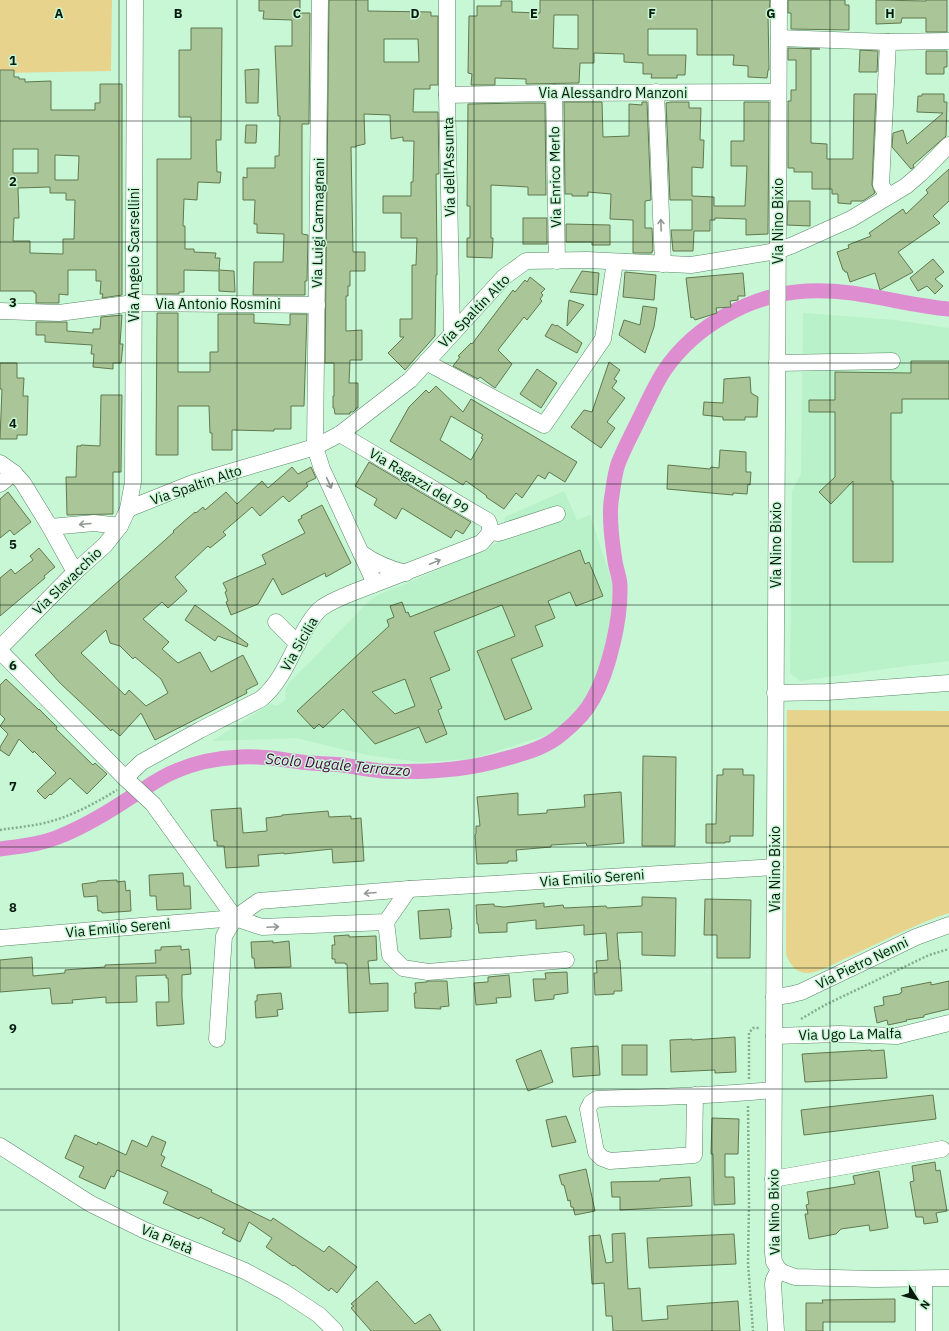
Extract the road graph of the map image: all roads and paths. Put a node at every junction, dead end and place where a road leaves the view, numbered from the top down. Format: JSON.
{"nodes":[{"id":1,"x":135,"y":0,"type":"edge"},
{"id":2,"x":320,"y":0,"type":"edge"},
{"id":3,"x":447,"y":0,"type":"edge"},
{"id":4,"x":779,"y":0,"type":"edge"},
{"id":5,"x":778,"y":38,"type":"junction"},
{"id":6,"x":949,"y":41,"type":"edge"},
{"id":7,"x":888,"y":42,"type":"junction"},
{"id":8,"x":656,"y":92,"type":"junction"},
{"id":9,"x":778,"y":92,"type":"junction"},
{"id":10,"x":554,"y":93,"type":"junction"},
{"id":11,"x":447,"y":95,"type":"junction"},
{"id":12,"x":949,"y":145,"type":"edge"},
{"id":13,"x":888,"y":196,"type":"junction"},
{"id":14,"x":777,"y":251,"type":"junction"},
{"id":15,"x":557,"y":261,"type":"junction"},
{"id":16,"x":615,"y":262,"type":"junction"},
{"id":17,"x":663,"y":264,"type":"junction"},
{"id":18,"x":134,"y":303,"type":"junction"},
{"id":19,"x":317,"y":305,"type":"junction"},
{"id":20,"x":0,"y":311,"type":"edge"},
{"id":21,"x":452,"y":333,"type":"junction"},
{"id":22,"x":892,"y":361,"type":"dead end"},
{"id":23,"x":426,"y":362,"type":"junction"},
{"id":24,"x":777,"y":363,"type":"junction"},
{"id":25,"x":340,"y":434,"type":"junction"},
{"id":26,"x":315,"y":446,"type":"junction"},
{"id":27,"x":0,"y":463,"type":"edge"},
{"id":28,"x":14,"y":473,"type":"junction"},
{"id":29,"x":0,"y":484,"type":"edge"},
{"id":30,"x":128,"y":509,"type":"junction"},
{"id":31,"x":556,"y":514,"type":"dead end"},
{"id":32,"x":120,"y":526,"type":"junction"},
{"id":33,"x":50,"y":527,"type":"junction"},
{"id":34,"x":490,"y":532,"type":"junction"},
{"id":35,"x":361,"y":553,"type":"junction"},
{"id":36,"x":75,"y":572,"type":"junction"},
{"id":37,"x":406,"y":573,"type":"junction"},
{"id":38,"x":372,"y":585,"type":"junction"},
{"id":39,"x":276,"y":622,"type":"dead end"},
{"id":40,"x":298,"y":644,"type":"junction"},
{"id":41,"x":0,"y":648,"type":"edge"},
{"id":42,"x":0,"y":651,"type":"edge"},
{"id":43,"x":949,"y":682,"type":"edge"},
{"id":44,"x":775,"y":693,"type":"junction"},
{"id":45,"x":129,"y":781,"type":"junction"},
{"id":46,"x":0,"y":830,"type":"edge"},
{"id":47,"x":775,"y":867,"type":"junction"},
{"id":48,"x":409,"y":889,"type":"junction"},
{"id":49,"x":235,"y":918,"type":"junction"},
{"id":50,"x":386,"y":922,"type":"junction"},
{"id":51,"x":949,"y":925,"type":"edge"},
{"id":52,"x":0,"y":938,"type":"edge"},
{"id":53,"x":949,"y":949,"type":"edge"},
{"id":54,"x":566,"y":960,"type":"dead end"},
{"id":55,"x":774,"y":997,"type":"junction"},
{"id":56,"x":795,"y":1023,"type":"dead end"},
{"id":57,"x":949,"y":1023,"type":"edge"},
{"id":58,"x":769,"y":1032,"type":"junction"},
{"id":59,"x":218,"y":1039,"type":"dead end"},
{"id":60,"x":748,"y":1079,"type":"dead end"},
{"id":61,"x":774,"y":1090,"type":"junction"},
{"id":62,"x":694,"y":1095,"type":"junction"},
{"id":63,"x":748,"y":1103,"type":"dead end"},
{"id":64,"x":0,"y":1146,"type":"edge"},
{"id":65,"x":942,"y":1149,"type":"dead end"},
{"id":66,"x":773,"y":1180,"type":"junction"},
{"id":67,"x":779,"y":1270,"type":"junction"},
{"id":68,"x":949,"y":1278,"type":"edge"},
{"id":69,"x":924,"y":1279,"type":"junction"},
{"id":70,"x":335,"y":1331,"type":"edge"},
{"id":71,"x":753,"y":1331,"type":"edge"},
{"id":72,"x":776,"y":1331,"type":"edge"},
{"id":73,"x":924,"y":1331,"type":"edge"}],
"edges":[{"from":1,"to":18,"type":"street","name":"Via Angelo Scarsellini"},
{"from":2,"to":19,"type":"street","name":"Via Luigi Carmagnani"},
{"from":3,"to":11,"type":"street","name":"Via dell'Assunta"},
{"from":4,"to":5,"type":"street","name":"Via Nino Bixio"},
{"from":5,"to":7,"type":"street"},
{"from":5,"to":9,"type":"street","name":"Via Nino Bixio"},
{"from":6,"to":7,"type":"street"},
{"from":7,"to":13,"type":"street"},
{"from":8,"to":9,"type":"street","name":"Via Alessandro Manzoni"},
{"from":8,"to":10,"type":"street","name":"Via Alessandro Manzoni"},
{"from":17,"to":8,"type":"street","one_way":true},
{"from":9,"to":14,"type":"street","name":"Via Nino Bixio"},
{"from":10,"to":11,"type":"street","name":"Via Alessandro Manzoni"},
{"from":10,"to":15,"type":"street","name":"Via Enrico Merlo"},
{"from":11,"to":21,"type":"street","name":"Via dell'Assunta"},
{"from":12,"to":13,"type":"street","name":"Via Spaltin Alto"},
{"from":13,"to":14,"type":"street","name":"Via Spaltin Alto"},
{"from":14,"to":17,"type":"street","name":"Via Spaltin Alto"},
{"from":14,"to":24,"type":"street","name":"Via Nino Bixio"},
{"from":15,"to":16,"type":"street","name":"Via Spaltin Alto"},
{"from":15,"to":21,"type":"street","name":"Via Spaltin Alto"},
{"from":16,"to":17,"type":"street","name":"Via Spaltin Alto"},
{"from":16,"to":23,"type":"street"},
{"from":18,"to":19,"type":"street","name":"Via Antonio Rosmini"},
{"from":18,"to":20,"type":"street","name":"Via Antonio Rosmini"},
{"from":18,"to":30,"type":"street","name":"Via Angelo Scarsellini"},
{"from":19,"to":26,"type":"street","name":"Via Luigi Carmagnani"},
{"from":21,"to":23,"type":"street","name":"Via Spaltin Alto"},
{"from":22,"to":24,"type":"street"},
{"from":23,"to":25,"type":"street","name":"Via Spaltin Alto"},
{"from":24,"to":44,"type":"street","name":"Via Nino Bixio"},
{"from":25,"to":26,"type":"street","name":"Via Spaltin Alto"},
{"from":25,"to":34,"type":"street","name":"Via Ragazzi del 99"},
{"from":26,"to":30,"type":"street","name":"Via Spaltin Alto"},
{"from":26,"to":35,"type":"street","one_way":true},
{"from":27,"to":28,"type":"street"},
{"from":28,"to":29,"type":"street"},
{"from":28,"to":33,"type":"street"},
{"from":30,"to":32,"type":"street","name":"Via Slavacchio"},
{"from":31,"to":34,"type":"street"},
{"from":32,"to":33,"type":"street","one_way":true},
{"from":32,"to":36,"type":"street","name":"Via Slavacchio"},
{"from":33,"to":36,"type":"street"},
{"from":37,"to":34,"type":"street","one_way":true},
{"from":35,"to":37,"type":"street"},
{"from":35,"to":38,"type":"street"},
{"from":36,"to":41,"type":"street","name":"Via Slavacchio"},
{"from":37,"to":38,"type":"street"},
{"from":38,"to":40,"type":"street","name":"Via Sicilia"},
{"from":39,"to":40,"type":"street"},
{"from":40,"to":45,"type":"street","name":"Via Sicilia"},
{"from":42,"to":45,"type":"street"},
{"from":43,"to":44,"type":"street"},
{"from":44,"to":47,"type":"street","name":"Via Nino Bixio"},
{"from":45,"to":46,"type":"path"},
{"from":45,"to":49,"type":"street"},
{"from":47,"to":48,"type":"street","name":"Via Emilio Sereni"},
{"from":47,"to":55,"type":"street","name":"Via Nino Bixio"},
{"from":48,"to":49,"type":"street","name":"Via Emilio Sereni","one_way":true},
{"from":48,"to":50,"type":"street"},
{"from":49,"to":50,"type":"street","name":"Via Emilio Sereni","one_way":true},
{"from":49,"to":52,"type":"street","name":"Via Emilio Sereni"},
{"from":49,"to":59,"type":"street"},
{"from":50,"to":54,"type":"street"},
{"from":51,"to":55,"type":"street","name":"Via Pietro Nenni"},
{"from":53,"to":56,"type":"path"},
{"from":55,"to":58,"type":"street","name":"Via Nino Bixio"},
{"from":57,"to":58,"type":"street","name":"Via Ugo La Malfa"},
{"from":58,"to":60,"type":"path"},
{"from":58,"to":61,"type":"street","name":"Via Nino Bixio"},
{"from":61,"to":62,"type":"street"},
{"from":61,"to":66,"type":"street","name":"Via Nino Bixio"},
{"from":62,"to":62,"type":"street"},
{"from":63,"to":71,"type":"path"},
{"from":64,"to":70,"type":"street","name":"Via Pietà"},
{"from":65,"to":66,"type":"street"},
{"from":66,"to":67,"type":"street","name":"Via Nino Bixio"},
{"from":67,"to":69,"type":"street"},
{"from":67,"to":72,"type":"street","name":"Via Nino Bixio"},
{"from":68,"to":69,"type":"street"},
{"from":69,"to":73,"type":"street"}]}
